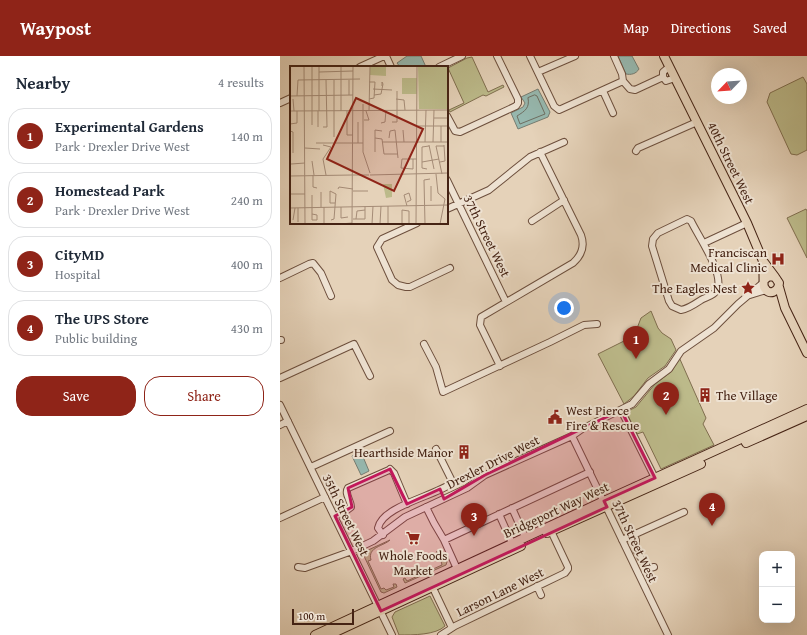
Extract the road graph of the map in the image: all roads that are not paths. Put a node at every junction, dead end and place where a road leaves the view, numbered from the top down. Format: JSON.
{"nodes":[{"id":1,"x":385,"y":56,"type":"edge"},
{"id":2,"x":462,"y":56,"type":"edge"},
{"id":3,"x":497,"y":56,"type":"edge"},
{"id":4,"x":530,"y":56,"type":"edge"},
{"id":5,"x":575,"y":56,"type":"edge"},
{"id":6,"x":614,"y":56,"type":"edge"},
{"id":7,"x":664,"y":56,"type":"edge"},
{"id":8,"x":362,"y":66,"type":"edge"},
{"id":9,"x":390,"y":66,"type":"edge"},
{"id":10,"x":441,"y":66,"type":"edge"},
{"id":11,"x":669,"y":67,"type":"junction"},
{"id":12,"x":538,"y":72,"type":"junction"},
{"id":13,"x":663,"y":77,"type":"junction"},
{"id":14,"x":675,"y":78,"type":"junction"},
{"id":15,"x":623,"y":80,"type":"junction"},
{"id":16,"x":603,"y":91,"type":"junction"},
{"id":17,"x":290,"y":98,"type":"edge"},
{"id":18,"x":280,"y":103,"type":"edge"},
{"id":19,"x":613,"y":113,"type":"dead end"},
{"id":20,"x":448,"y":118,"type":"edge"},
{"id":21,"x":697,"y":122,"type":"junction"},
{"id":22,"x":564,"y":142,"type":"dead end"},
{"id":23,"x":636,"y":151,"type":"dead end"},
{"id":24,"x":540,"y":152,"type":"junction"},
{"id":25,"x":448,"y":182,"type":"edge"},
{"id":26,"x":564,"y":200,"type":"junction"},
{"id":27,"x":459,"y":204,"type":"junction"},
{"id":28,"x":448,"y":209,"type":"edge"},
{"id":29,"x":532,"y":221,"type":"dead end"},
{"id":30,"x":747,"y":223,"type":"junction"},
{"id":31,"x":415,"y":224,"type":"edge"},
{"id":32,"x":704,"y":243,"type":"junction"},
{"id":33,"x":763,"y":261,"type":"junction"},
{"id":34,"x":450,"y":268,"type":"dead end"},
{"id":35,"x":776,"y":277,"type":"junction"},
{"id":36,"x":280,"y":278,"type":"edge"},
{"id":37,"x":764,"y":281,"type":"junction"},
{"id":38,"x":779,"y":287,"type":"junction"},
{"id":39,"x":768,"y":291,"type":"junction"},
{"id":40,"x":331,"y":296,"type":"dead end"},
{"id":41,"x":749,"y":296,"type":"junction"},
{"id":42,"x":506,"y":302,"type":"junction"},
{"id":43,"x":785,"y":308,"type":"junction"},
{"id":44,"x":597,"y":324,"type":"dead end"},
{"id":45,"x":424,"y":344,"type":"dead end"},
{"id":46,"x":807,"y":353,"type":"edge"},
{"id":47,"x":500,"y":366,"type":"junction"},
{"id":48,"x":370,"y":376,"type":"dead end"},
{"id":49,"x":280,"y":378,"type":"edge"},
{"id":50,"x":280,"y":405,"type":"edge"},
{"id":51,"x":807,"y":409,"type":"edge"},
{"id":52,"x":621,"y":410,"type":"junction"},
{"id":53,"x":807,"y":416,"type":"edge"},
{"id":54,"x":288,"y":421,"type":"junction"},
{"id":55,"x":280,"y":425,"type":"edge"},
{"id":56,"x":390,"y":431,"type":"dead end"},
{"id":57,"x":572,"y":436,"type":"junction"},
{"id":58,"x":436,"y":449,"type":"dead end"},
{"id":59,"x":311,"y":467,"type":"junction"},
{"id":60,"x":590,"y":472,"type":"junction"},
{"id":61,"x":655,"y":478,"type":"junction"},
{"id":62,"x":440,"y":489,"type":"junction"},
{"id":63,"x":325,"y":497,"type":"junction"},
{"id":64,"x":444,"y":499,"type":"junction"},
{"id":65,"x":407,"y":504,"type":"junction"},
{"id":66,"x":605,"y":504,"type":"junction"},
{"id":67,"x":426,"y":507,"type":"junction"},
{"id":68,"x":512,"y":508,"type":"junction"},
{"id":69,"x":684,"y":512,"type":"dead end"},
{"id":70,"x":499,"y":514,"type":"junction"},
{"id":71,"x":335,"y":516,"type":"junction"},
{"id":72,"x":280,"y":518,"type":"edge"},
{"id":73,"x":551,"y":531,"type":"junction"},
{"id":74,"x":383,"y":535,"type":"junction"},
{"id":75,"x":634,"y":535,"type":"junction"},
{"id":76,"x":525,"y":537,"type":"junction"},
{"id":77,"x":444,"y":540,"type":"junction"},
{"id":78,"x":622,"y":540,"type":"junction"},
{"id":79,"x":512,"y":543,"type":"junction"},
{"id":80,"x":352,"y":552,"type":"junction"},
{"id":81,"x":644,"y":563,"type":"dead end"},
{"id":82,"x":298,"y":567,"type":"dead end"},
{"id":83,"x":458,"y":572,"type":"junction"},
{"id":84,"x":537,"y":586,"type":"junction"},
{"id":85,"x":433,"y":588,"type":"junction"},
{"id":86,"x":541,"y":595,"type":"dead end"},
{"id":87,"x":380,"y":608,"type":"junction"},
{"id":88,"x":452,"y":628,"type":"junction"},
{"id":89,"x":315,"y":635,"type":"edge"},
{"id":90,"x":329,"y":635,"type":"edge"},
{"id":91,"x":392,"y":635,"type":"edge"},
{"id":92,"x":441,"y":635,"type":"edge"},
{"id":93,"x":668,"y":635,"type":"edge"}],
"edges":[{"from":1,"to":8,"type":"street"},
{"from":1,"to":9,"type":"street"},
{"from":2,"to":10,"type":"street"},
{"from":3,"to":20,"type":"street"},
{"from":4,"to":12,"type":"street"},
{"from":5,"to":12,"type":"street"},
{"from":6,"to":15,"type":"street"},
{"from":7,"to":11,"type":"main road","name":"40th Street West"},
{"from":11,"to":13,"type":"street"},
{"from":11,"to":14,"type":"main road","name":"40th Street West"},
{"from":12,"to":16,"type":"street"},
{"from":13,"to":14,"type":"street"},
{"from":13,"to":15,"type":"street"},
{"from":14,"to":21,"type":"main road","name":"40th Street West"},
{"from":15,"to":16,"type":"street"},
{"from":16,"to":19,"type":"street"},
{"from":17,"to":18,"type":"street"},
{"from":21,"to":23,"type":"street"},
{"from":21,"to":30,"type":"main road","name":"40th Street West"},
{"from":22,"to":24,"type":"street"},
{"from":24,"to":26,"type":"street"},
{"from":24,"to":27,"type":"street"},
{"from":25,"to":27,"type":"street","name":"37th Street West"},
{"from":26,"to":29,"type":"street"},
{"from":26,"to":42,"type":"street"},
{"from":27,"to":28,"type":"street"},
{"from":27,"to":42,"type":"street","name":"37th Street West"},
{"from":30,"to":32,"type":"street"},
{"from":30,"to":33,"type":"main road","name":"40th Street West"},
{"from":31,"to":34,"type":"street"},
{"from":32,"to":32,"type":"street"},
{"from":33,"to":35,"type":"main road","name":"40th Street West"},
{"from":33,"to":37,"type":"main road","name":"40th Street West"},
{"from":35,"to":37,"type":"main road"},
{"from":35,"to":38,"type":"main road"},
{"from":36,"to":40,"type":"street"},
{"from":37,"to":39,"type":"main road"},
{"from":37,"to":41,"type":"street","name":"Drexler Drive West"},
{"from":38,"to":39,"type":"main road"},
{"from":38,"to":43,"type":"main road"},
{"from":39,"to":41,"type":"street","name":"Drexler Drive West"},
{"from":39,"to":43,"type":"main road"},
{"from":41,"to":52,"type":"street","name":"Drexler Drive West"},
{"from":42,"to":47,"type":"street"},
{"from":43,"to":46,"type":"main road"},
{"from":44,"to":47,"type":"street"},
{"from":45,"to":47,"type":"street"},
{"from":48,"to":49,"type":"street"},
{"from":50,"to":54,"type":"street","name":"35th Street West"},
{"from":51,"to":61,"type":"main road","name":"Bridgeport Way West"},
{"from":52,"to":57,"type":"street","name":"Drexler Drive West"},
{"from":52,"to":61,"type":"street"},
{"from":53,"to":66,"type":"main road","name":"Bridgeport Way West"},
{"from":54,"to":55,"type":"street"},
{"from":54,"to":59,"type":"street","name":"35th Street West"},
{"from":56,"to":59,"type":"street"},
{"from":57,"to":60,"type":"street","name":"37th Street West"},
{"from":57,"to":64,"type":"street","name":"Drexler Drive West"},
{"from":58,"to":62,"type":"street"},
{"from":59,"to":63,"type":"street","name":"35th Street West"},
{"from":60,"to":66,"type":"street","name":"37th Street West"},
{"from":60,"to":68,"type":"street"},
{"from":61,"to":66,"type":"main road","name":"Bridgeport Way West"},
{"from":62,"to":64,"type":"street"},
{"from":62,"to":65,"type":"street"},
{"from":63,"to":71,"type":"street","name":"35th Street West"},
{"from":63,"to":72,"type":"street"},
{"from":64,"to":67,"type":"street","name":"Drexler Drive West"},
{"from":65,"to":71,"type":"street"},
{"from":65,"to":74,"type":"street"},
{"from":66,"to":73,"type":"main road","name":"Bridgeport Way West"},
{"from":66,"to":76,"type":"main road","name":"Bridgeport Way West"},
{"from":66,"to":78,"type":"street","name":"37th Street West"},
{"from":67,"to":74,"type":"street","name":"Drexler Drive West"},
{"from":67,"to":77,"type":"street"},
{"from":68,"to":70,"type":"street"},
{"from":68,"to":76,"type":"street"},
{"from":69,"to":75,"type":"street"},
{"from":70,"to":77,"type":"street"},
{"from":70,"to":79,"type":"street"},
{"from":71,"to":80,"type":"street","name":"35th Street West"},
{"from":73,"to":83,"type":"main road","name":"Bridgeport Way West"},
{"from":73,"to":84,"type":"street","name":"Larson Lane West"},
{"from":74,"to":80,"type":"street","name":"Drexler Drive West"},
{"from":75,"to":78,"type":"street"},
{"from":75,"to":81,"type":"street"},
{"from":76,"to":79,"type":"main road","name":"Bridgeport Way West"},
{"from":77,"to":83,"type":"street"},
{"from":78,"to":93,"type":"street","name":"37th Street West"},
{"from":79,"to":83,"type":"main road","name":"Bridgeport Way West"},
{"from":80,"to":82,"type":"street","name":"Drexler Drive West"},
{"from":80,"to":87,"type":"street","name":"35th Street West"},
{"from":83,"to":85,"type":"main road","name":"Bridgeport Way West"},
{"from":83,"to":87,"type":"main road","name":"Bridgeport Way West"},
{"from":84,"to":86,"type":"street"},
{"from":84,"to":88,"type":"street","name":"Larson Lane West"},
{"from":85,"to":87,"type":"main road","name":"Bridgeport Way West"},
{"from":85,"to":88,"type":"street"},
{"from":87,"to":89,"type":"main road","name":"Bridgeport Way West"},
{"from":87,"to":90,"type":"main road","name":"Bridgeport Way West"},
{"from":87,"to":91,"type":"street","name":"35th Street West"},
{"from":88,"to":92,"type":"street","name":"Larson Lane West"}]}
